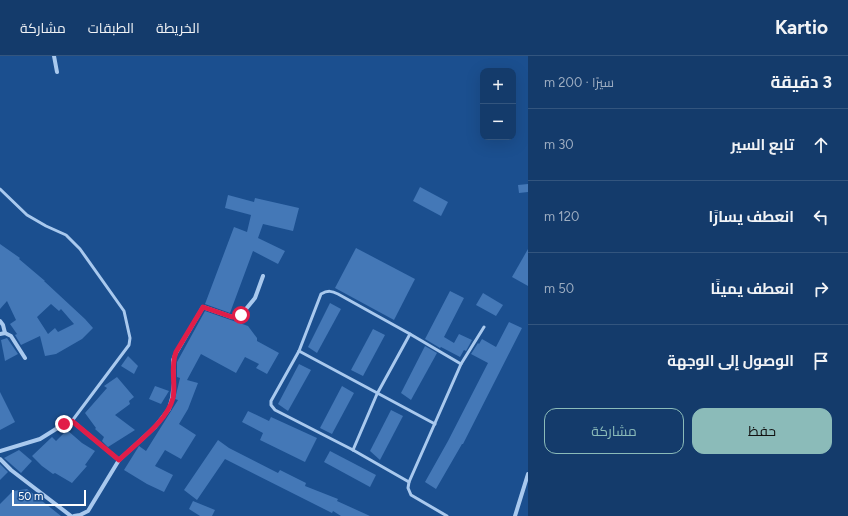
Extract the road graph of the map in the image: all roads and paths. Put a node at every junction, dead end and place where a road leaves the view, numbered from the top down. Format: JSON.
{"nodes":[{"id":1,"x":54,"y":56,"type":"edge"},
{"id":2,"x":57,"y":72,"type":"dead end"},
{"id":3,"x":0,"y":190,"type":"edge"},
{"id":4,"x":263,"y":276,"type":"dead end"},
{"id":5,"x":0,"y":321,"type":"edge"},
{"id":6,"x":484,"y":327,"type":"dead end"},
{"id":7,"x":2,"y":333,"type":"edge"},
{"id":8,"x":410,"y":334,"type":"junction"},
{"id":9,"x":299,"y":351,"type":"junction"},
{"id":10,"x":25,"y":358,"type":"dead end"},
{"id":11,"x":461,"y":364,"type":"junction"},
{"id":12,"x":377,"y":394,"type":"junction"},
{"id":13,"x":72,"y":421,"type":"junction"},
{"id":14,"x":434,"y":424,"type":"junction"},
{"id":15,"x":352,"y":450,"type":"junction"},
{"id":16,"x":0,"y":451,"type":"edge"},
{"id":17,"x":0,"y":459,"type":"edge"},
{"id":18,"x":119,"y":460,"type":"junction"},
{"id":19,"x":528,"y":474,"type":"edge"},
{"id":20,"x":527,"y":481,"type":"edge"},
{"id":21,"x":409,"y":482,"type":"junction"},
{"id":22,"x":88,"y":511,"type":"junction"},
{"id":23,"x":71,"y":516,"type":"edge"},
{"id":24,"x":74,"y":516,"type":"edge"},
{"id":25,"x":91,"y":516,"type":"edge"},
{"id":26,"x":447,"y":516,"type":"edge"},
{"id":27,"x":515,"y":516,"type":"edge"}],
"edges":[{"from":1,"to":2,"type":"street"},
{"from":3,"to":13,"type":"lane"},
{"from":4,"to":18,"type":"street"},
{"from":5,"to":7,"type":"street"},
{"from":6,"to":11,"type":"lane"},
{"from":7,"to":10,"type":"street"},
{"from":8,"to":9,"type":"lane"},
{"from":8,"to":11,"type":"lane"},
{"from":8,"to":12,"type":"lane"},
{"from":9,"to":12,"type":"lane"},
{"from":9,"to":15,"type":"lane"},
{"from":11,"to":14,"type":"lane"},
{"from":12,"to":14,"type":"lane"},
{"from":12,"to":15,"type":"lane"},
{"from":13,"to":16,"type":"street"},
{"from":13,"to":18,"type":"street"},
{"from":14,"to":21,"type":"lane"},
{"from":15,"to":21,"type":"lane"},
{"from":17,"to":23,"type":"street"},
{"from":18,"to":22,"type":"street"},
{"from":19,"to":20,"type":"street"},
{"from":20,"to":27,"type":"street"},
{"from":21,"to":26,"type":"lane"},
{"from":22,"to":24,"type":"street"},
{"from":22,"to":25,"type":"street"}]}
